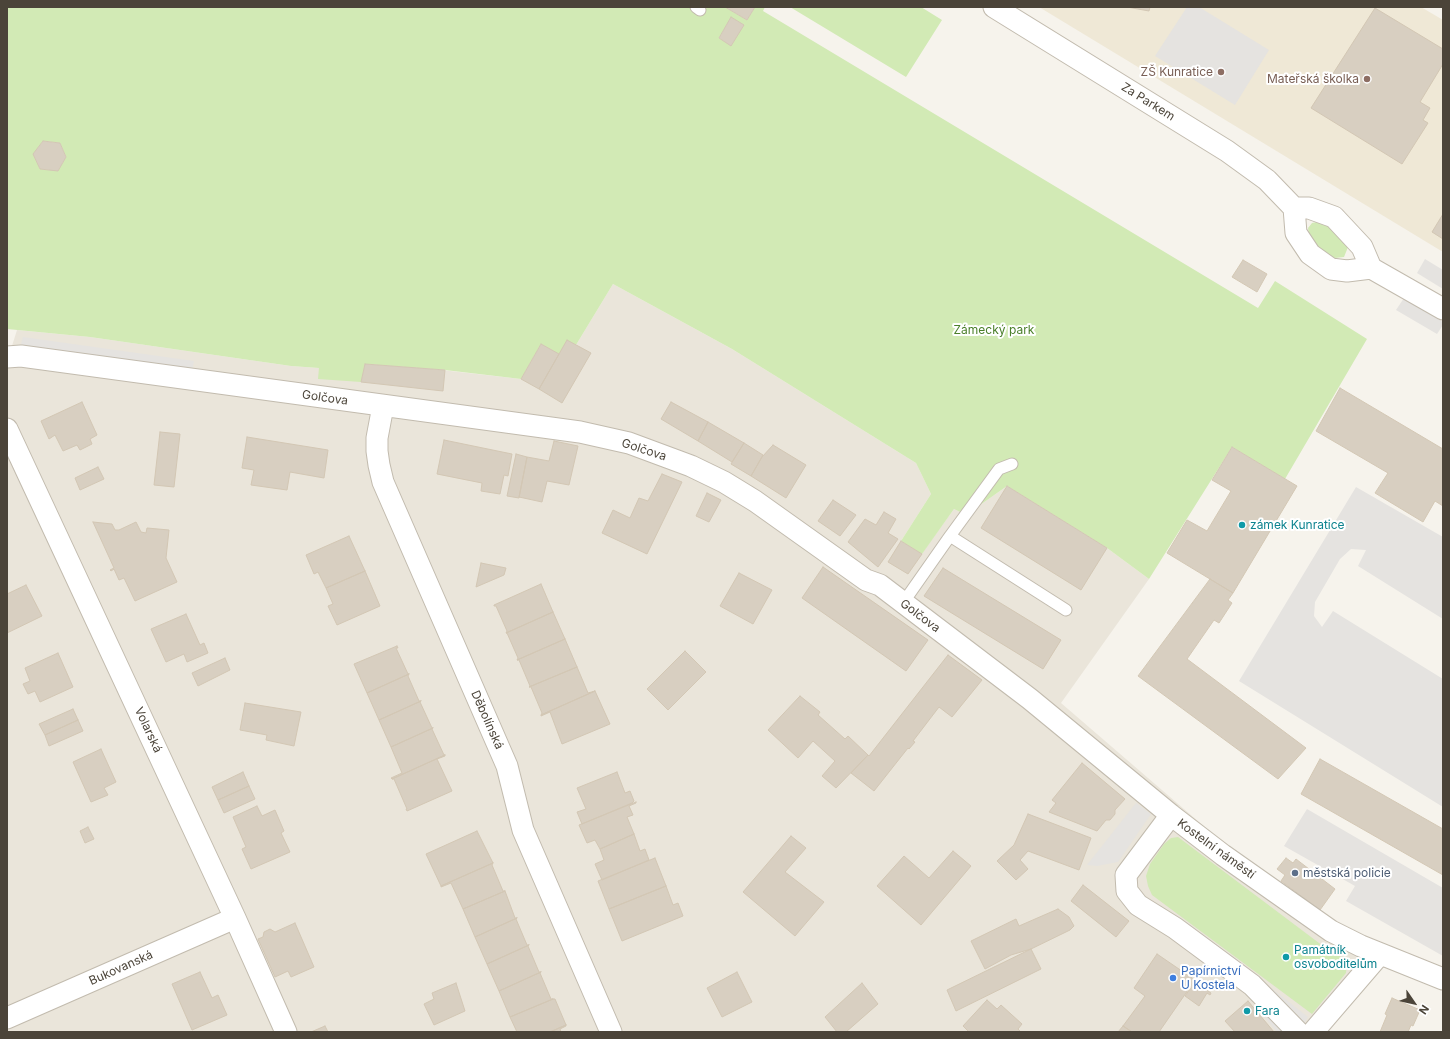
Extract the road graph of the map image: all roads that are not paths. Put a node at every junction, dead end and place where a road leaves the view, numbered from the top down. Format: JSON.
{"nodes":[{"id":1,"x":994,"y":7,"type":"edge"},
{"id":2,"x":1294,"y":208,"type":"junction"},
{"id":3,"x":1371,"y":268,"type":"junction"},
{"id":4,"x":1443,"y":309,"type":"edge"},
{"id":5,"x":7,"y":357,"type":"edge"},
{"id":6,"x":382,"y":406,"type":"junction"},
{"id":7,"x":7,"y":429,"type":"edge"},
{"id":8,"x":1012,"y":464,"type":"dead end"},
{"id":9,"x":950,"y":536,"type":"junction"},
{"id":10,"x":903,"y":603,"type":"junction"},
{"id":11,"x":1066,"y":610,"type":"dead end"},
{"id":12,"x":1171,"y":815,"type":"junction"},
{"id":13,"x":236,"y":918,"type":"junction"},
{"id":14,"x":1380,"y":954,"type":"junction"},
{"id":15,"x":1443,"y":979,"type":"edge"},
{"id":16,"x":7,"y":1018,"type":"edge"},
{"id":17,"x":286,"y":1032,"type":"edge"},
{"id":18,"x":611,"y":1032,"type":"edge"},
{"id":19,"x":1298,"y":1032,"type":"edge"},
{"id":20,"x":1313,"y":1032,"type":"edge"}],
"edges":[{"from":1,"to":2,"type":"street","name":"Za Parkem"},
{"from":2,"to":3,"type":"street"},
{"from":2,"to":3,"type":"street"},
{"from":3,"to":4,"type":"street"},
{"from":5,"to":6,"type":"street","name":"Golčova"},
{"from":6,"to":10,"type":"street","name":"Golčova"},
{"from":6,"to":18,"type":"street","name":"Děbolínská"},
{"from":7,"to":13,"type":"street","name":"Volarská"},
{"from":8,"to":9,"type":"lane"},
{"from":9,"to":10,"type":"lane"},
{"from":9,"to":11,"type":"lane"},
{"from":10,"to":12,"type":"street","name":"Golčova"},
{"from":12,"to":14,"type":"street","name":"Kostelní náměstí"},
{"from":12,"to":19,"type":"street","name":"Kostelní náměstí"},
{"from":13,"to":16,"type":"street","name":"Bukovanská"},
{"from":13,"to":17,"type":"street","name":"Volarská"},
{"from":14,"to":15,"type":"street"},
{"from":14,"to":20,"type":"street"}]}
